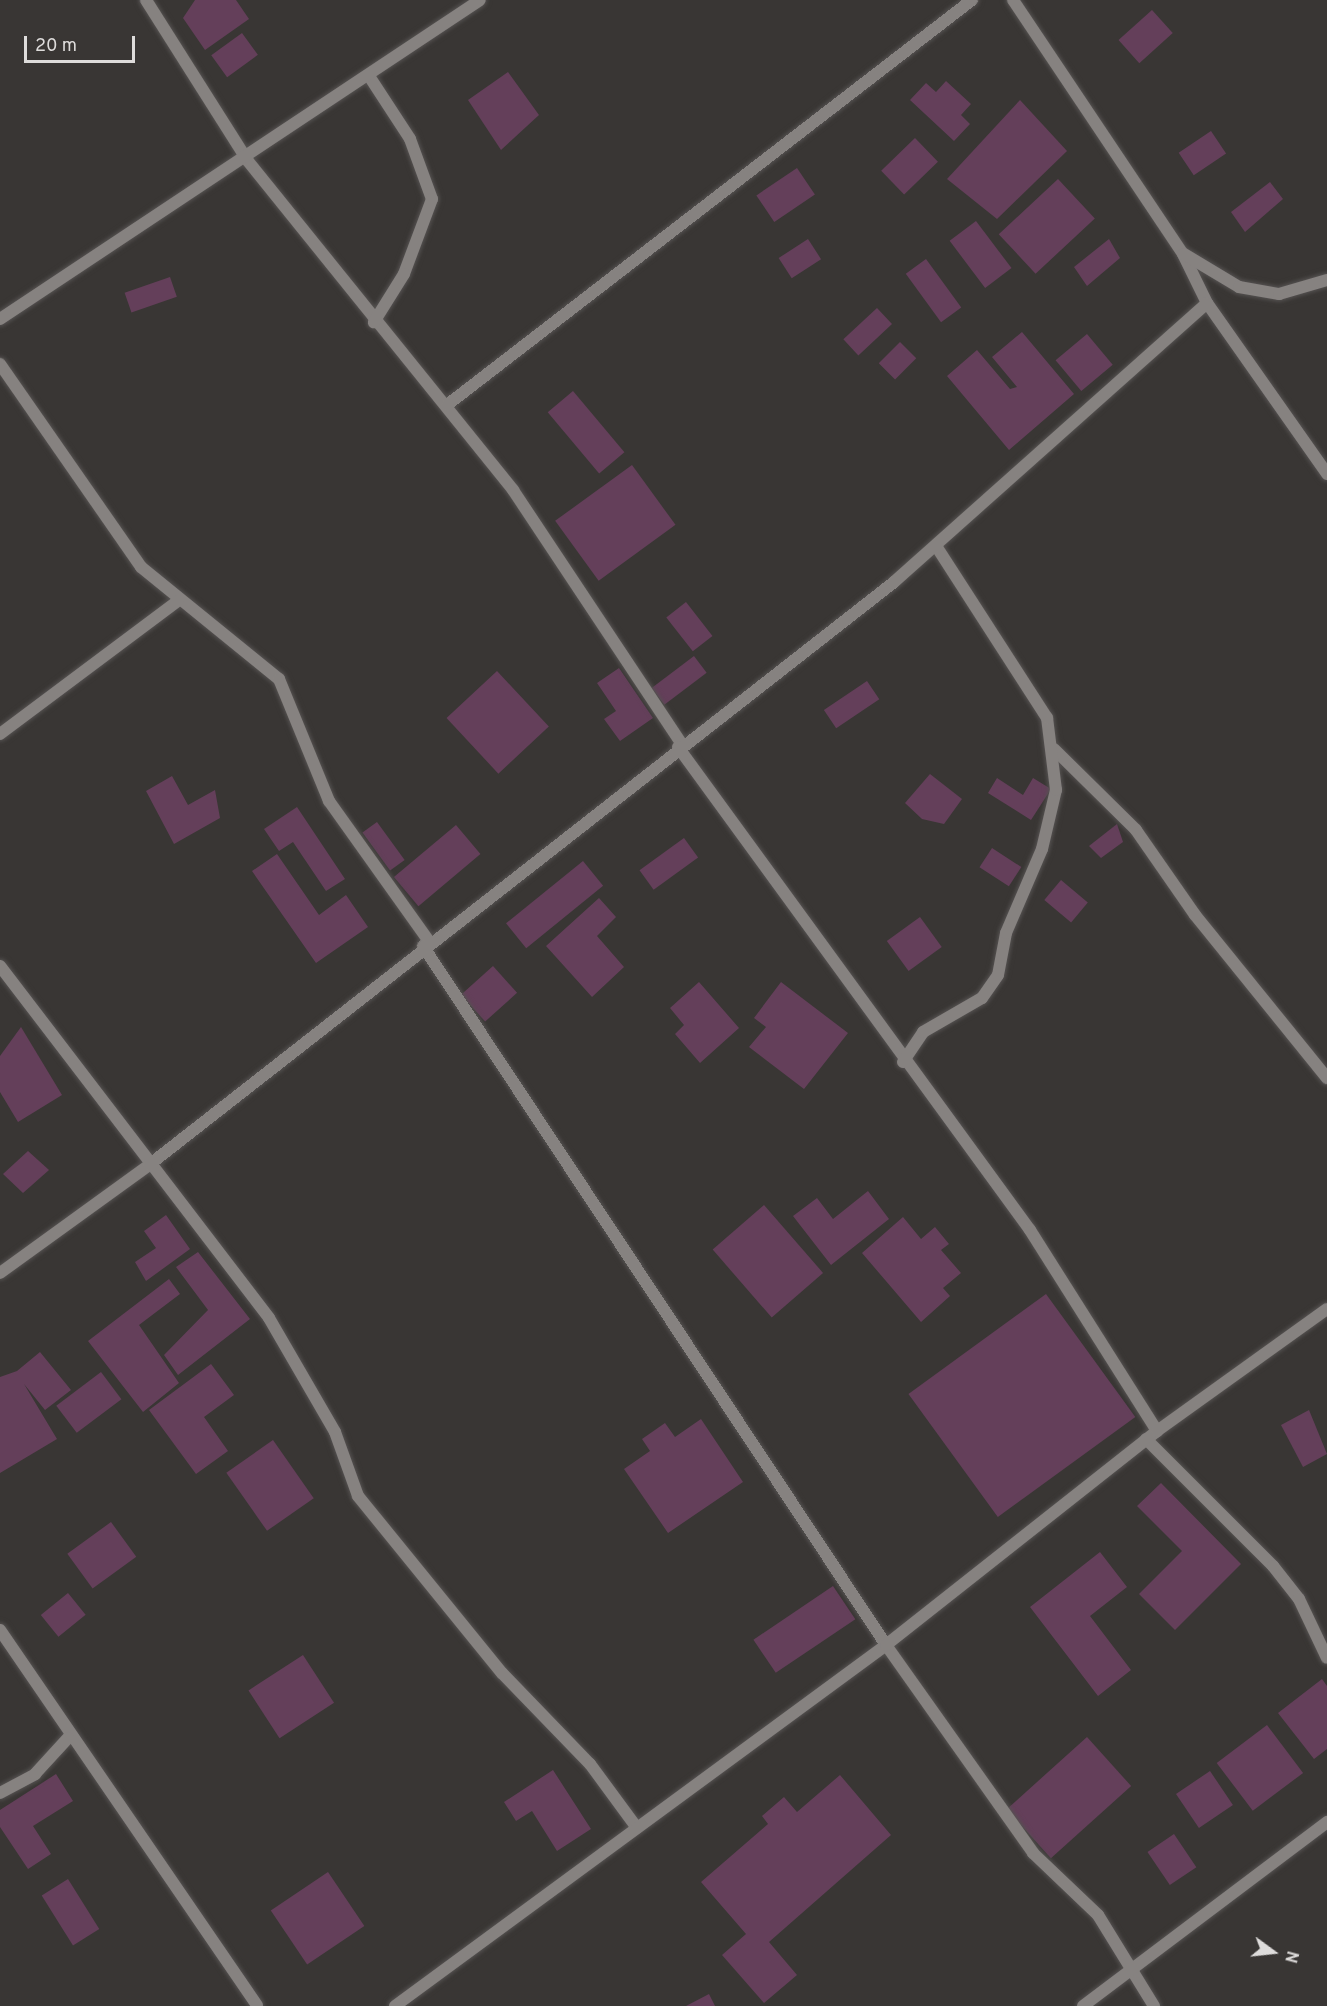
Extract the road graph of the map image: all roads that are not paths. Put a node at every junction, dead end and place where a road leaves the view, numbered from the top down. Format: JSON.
{"nodes":[{"id":1,"x":146,"y":0,"type":"edge"},
{"id":2,"x":480,"y":0,"type":"edge"},
{"id":3,"x":972,"y":0,"type":"edge"},
{"id":4,"x":1013,"y":0,"type":"edge"},
{"id":5,"x":369,"y":76,"type":"junction"},
{"id":6,"x":247,"y":160,"type":"junction"},
{"id":7,"x":1183,"y":254,"type":"junction"},
{"id":8,"x":1327,"y":280,"type":"edge"},
{"id":9,"x":1207,"y":303,"type":"junction"},
{"id":10,"x":0,"y":320,"type":"edge"},
{"id":11,"x":374,"y":322,"type":"junction"},
{"id":12,"x":0,"y":364,"type":"edge"},
{"id":13,"x":447,"y":405,"type":"junction"},
{"id":14,"x":1327,"y":474,"type":"edge"},
{"id":15,"x":936,"y":546,"type":"junction"},
{"id":16,"x":178,"y":601,"type":"junction"},
{"id":17,"x":0,"y":734,"type":"edge"},
{"id":18,"x":680,"y":745,"type":"junction"},
{"id":19,"x":1054,"y":749,"type":"junction"},
{"id":20,"x":426,"y":944,"type":"junction"},
{"id":21,"x":0,"y":966,"type":"edge"},
{"id":22,"x":903,"y":1062,"type":"junction"},
{"id":23,"x":1327,"y":1078,"type":"edge"},
{"id":24,"x":149,"y":1165,"type":"junction"},
{"id":25,"x":0,"y":1273,"type":"edge"},
{"id":26,"x":1327,"y":1309,"type":"edge"},
{"id":27,"x":1157,"y":1431,"type":"junction"},
{"id":28,"x":1146,"y":1440,"type":"junction"},
{"id":29,"x":0,"y":1630,"type":"edge"},
{"id":30,"x":886,"y":1645,"type":"junction"},
{"id":31,"x":1327,"y":1658,"type":"edge"},
{"id":32,"x":68,"y":1738,"type":"junction"},
{"id":33,"x":0,"y":1793,"type":"edge"},
{"id":34,"x":1327,"y":1822,"type":"edge"},
{"id":35,"x":637,"y":1828,"type":"junction"},
{"id":36,"x":1127,"y":1970,"type":"junction"},
{"id":37,"x":256,"y":2006,"type":"edge"},
{"id":38,"x":395,"y":2006,"type":"edge"},
{"id":39,"x":1083,"y":2006,"type":"edge"},
{"id":40,"x":1154,"y":2006,"type":"edge"}],
"edges":[{"from":1,"to":6,"type":"street"},
{"from":2,"to":5,"type":"street"},
{"from":3,"to":13,"type":"street"},
{"from":4,"to":7,"type":"street"},
{"from":5,"to":6,"type":"street"},
{"from":5,"to":11,"type":"street"},
{"from":6,"to":10,"type":"street"},
{"from":6,"to":11,"type":"street"},
{"from":7,"to":8,"type":"street"},
{"from":7,"to":9,"type":"street"},
{"from":9,"to":14,"type":"street"},
{"from":9,"to":15,"type":"street"},
{"from":11,"to":13,"type":"street"},
{"from":12,"to":16,"type":"street"},
{"from":13,"to":18,"type":"street"},
{"from":15,"to":18,"type":"street"},
{"from":15,"to":19,"type":"street"},
{"from":16,"to":17,"type":"street"},
{"from":16,"to":20,"type":"street"},
{"from":18,"to":20,"type":"street"},
{"from":18,"to":22,"type":"street"},
{"from":19,"to":22,"type":"street"},
{"from":19,"to":23,"type":"street"},
{"from":20,"to":24,"type":"street"},
{"from":20,"to":30,"type":"street"},
{"from":21,"to":24,"type":"street"},
{"from":22,"to":27,"type":"street"},
{"from":24,"to":25,"type":"street"},
{"from":24,"to":35,"type":"street"},
{"from":26,"to":27,"type":"street"},
{"from":27,"to":28,"type":"street"},
{"from":28,"to":30,"type":"street"},
{"from":28,"to":31,"type":"street"},
{"from":29,"to":32,"type":"street"},
{"from":30,"to":35,"type":"street"},
{"from":30,"to":36,"type":"street"},
{"from":32,"to":33,"type":"street"},
{"from":32,"to":37,"type":"street"},
{"from":34,"to":36,"type":"street"},
{"from":35,"to":38,"type":"street"},
{"from":36,"to":39,"type":"street"},
{"from":36,"to":40,"type":"street"}]}
